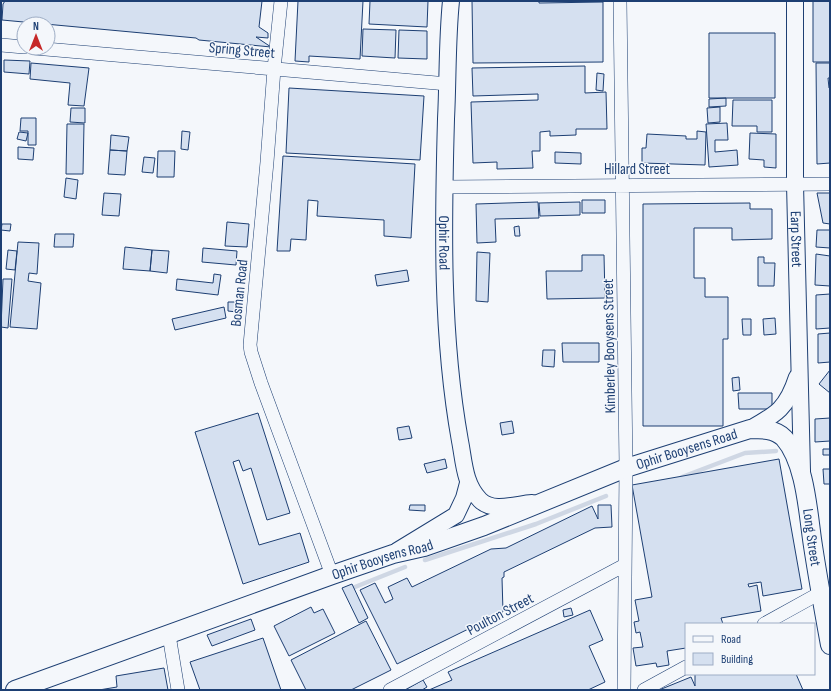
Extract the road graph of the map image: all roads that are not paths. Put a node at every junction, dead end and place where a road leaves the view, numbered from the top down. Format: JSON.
{"nodes":[{"id":1,"x":281,"y":1,"type":"edge"},
{"id":2,"x":451,"y":1,"type":"edge"},
{"id":3,"x":620,"y":1,"type":"edge"},
{"id":4,"x":796,"y":1,"type":"edge"},
{"id":5,"x":1,"y":45,"type":"edge"},
{"id":6,"x":16,"y":46,"type":"edge"},
{"id":7,"x":56,"y":50,"type":"edge"},
{"id":8,"x":274,"y":69,"type":"junction"},
{"id":9,"x":448,"y":84,"type":"junction"},
{"id":10,"x":795,"y":184,"type":"junction"},
{"id":11,"x":830,"y":184,"type":"edge"},
{"id":12,"x":623,"y":185,"type":"junction"},
{"id":13,"x":444,"y":187,"type":"junction"},
{"id":14,"x":799,"y":368,"type":"junction"},
{"id":15,"x":750,"y":429,"type":"junction"},
{"id":16,"x":626,"y":468,"type":"junction"},
{"id":17,"x":802,"y":477,"type":"junction"},
{"id":18,"x":468,"y":483,"type":"junction"},
{"id":19,"x":541,"y":504,"type":"junction"},
{"id":20,"x":393,"y":554,"type":"junction"},
{"id":21,"x":625,"y":566,"type":"junction"},
{"id":22,"x":332,"y":575,"type":"junction"},
{"id":23,"x":820,"y":593,"type":"junction"},
{"id":24,"x":766,"y":623,"type":"edge"},
{"id":25,"x":168,"y":634,"type":"junction"},
{"id":26,"x":830,"y":644,"type":"edge"},
{"id":27,"x":685,"y":668,"type":"edge"},
{"id":28,"x":15,"y":690,"type":"edge"},
{"id":29,"x":178,"y":690,"type":"edge"},
{"id":30,"x":390,"y":690,"type":"edge"},
{"id":31,"x":624,"y":690,"type":"edge"},
{"id":32,"x":644,"y":690,"type":"edge"}],
"edges":[{"from":1,"to":8,"type":"street","name":"Bosman Road"},
{"from":2,"to":9,"type":"street","name":"Ophir Road"},
{"from":3,"to":12,"type":"street","name":"Kimberley Booysens Street"},
{"from":4,"to":10,"type":"street","name":"Earp Street"},
{"from":5,"to":6,"type":"street"},
{"from":7,"to":8,"type":"street","name":"Spring Street"},
{"from":8,"to":9,"type":"street","name":"Spring Street"},
{"from":8,"to":22,"type":"street","name":"Bosman Road"},
{"from":9,"to":13,"type":"street","name":"Ophir Road"},
{"from":10,"to":11,"type":"street","name":"Hillard Street"},
{"from":10,"to":12,"type":"street","name":"Hillard Street"},
{"from":10,"to":14,"type":"street","name":"Earp Street"},
{"from":12,"to":13,"type":"street","name":"Hillard Street"},
{"from":12,"to":16,"type":"street","name":"Kimberley Booysens Street"},
{"from":13,"to":18,"type":"street","name":"Ophir Road"},
{"from":14,"to":15,"type":"street"},
{"from":14,"to":17,"type":"street","name":"Earp Street"},
{"from":15,"to":16,"type":"main road","name":"Ophir Booysens Road"},
{"from":15,"to":17,"type":"main road","name":"Long Street"},
{"from":16,"to":19,"type":"main road","name":"Ophir Booysens Road"},
{"from":16,"to":21,"type":"street","name":"Kimberley Booysens Street"},
{"from":17,"to":23,"type":"main road","name":"Long Street"},
{"from":18,"to":19,"type":"street"},
{"from":18,"to":20,"type":"street"},
{"from":19,"to":20,"type":"main road","name":"Ophir Booysens Road"},
{"from":20,"to":22,"type":"main road","name":"Ophir Booysens Road"},
{"from":21,"to":30,"type":"street","name":"Poulton Street"},
{"from":21,"to":31,"type":"street","name":"Kimberley Booysens Street"},
{"from":22,"to":25,"type":"main road","name":"Ophir Booysens Road"},
{"from":23,"to":24,"type":"street"},
{"from":23,"to":26,"type":"main road","name":"Long Street"},
{"from":25,"to":28,"type":"main road","name":"Ophir Booysens Road"},
{"from":25,"to":29,"type":"street"},
{"from":27,"to":32,"type":"street"}]}
